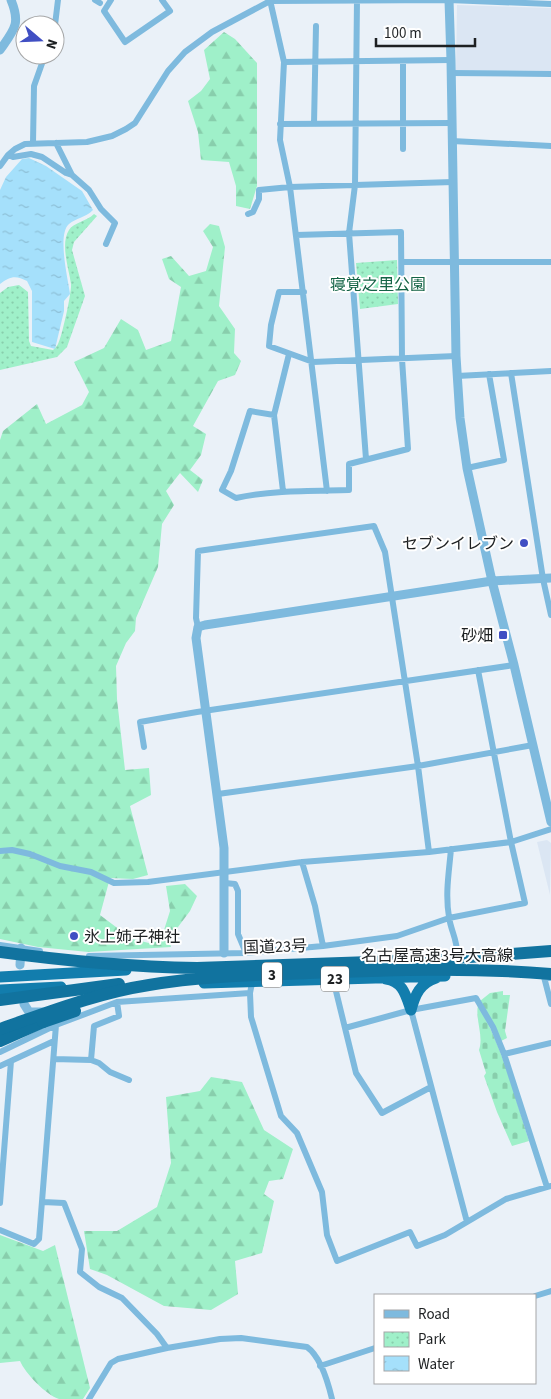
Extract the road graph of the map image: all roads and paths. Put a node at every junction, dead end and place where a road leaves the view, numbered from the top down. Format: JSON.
{"nodes":[{"id":1,"x":10,"y":0,"type":"edge"},
{"id":2,"x":58,"y":0,"type":"edge"},
{"id":3,"x":111,"y":0,"type":"edge"},
{"id":4,"x":162,"y":0,"type":"edge"},
{"id":5,"x":270,"y":0,"type":"edge"},
{"id":6,"x":357,"y":0,"type":"edge"},
{"id":7,"x":371,"y":0,"type":"edge"},
{"id":8,"x":405,"y":0,"type":"edge"},
{"id":9,"x":449,"y":0,"type":"edge"},
{"id":10,"x":551,"y":4,"type":"edge"},
{"id":11,"x":56,"y":15,"type":"edge"},
{"id":12,"x":316,"y":26,"type":"dead end"},
{"id":13,"x":0,"y":50,"type":"edge"},
{"id":14,"x":451,"y":60,"type":"junction"},
{"id":15,"x":404,"y":61,"type":"junction"},
{"id":16,"x":284,"y":62,"type":"junction"},
{"id":17,"x":315,"y":62,"type":"junction"},
{"id":18,"x":356,"y":62,"type":"junction"},
{"id":19,"x":42,"y":65,"type":"edge"},
{"id":20,"x":451,"y":73,"type":"junction"},
{"id":21,"x":551,"y":74,"type":"edge"},
{"id":22,"x":452,"y":123,"type":"junction"},
{"id":23,"x":280,"y":124,"type":"junction"},
{"id":24,"x":314,"y":124,"type":"junction"},
{"id":25,"x":356,"y":124,"type":"junction"},
{"id":26,"x":403,"y":124,"type":"junction"},
{"id":27,"x":452,"y":141,"type":"junction"},
{"id":28,"x":33,"y":143,"type":"junction"},
{"id":29,"x":56,"y":143,"type":"junction"},
{"id":30,"x":551,"y":146,"type":"edge"},
{"id":31,"x":403,"y":149,"type":"dead end"},
{"id":32,"x":8,"y":155,"type":"junction"},
{"id":33,"x":0,"y":166,"type":"edge"},
{"id":34,"x":72,"y":175,"type":"junction"},
{"id":35,"x":453,"y":182,"type":"junction"},
{"id":36,"x":355,"y":185,"type":"junction"},
{"id":37,"x":290,"y":187,"type":"junction"},
{"id":38,"x":248,"y":214,"type":"dead end"},
{"id":39,"x":349,"y":233,"type":"junction"},
{"id":40,"x":296,"y":235,"type":"junction"},
{"id":41,"x":106,"y":244,"type":"dead end"},
{"id":42,"x":402,"y":262,"type":"junction"},
{"id":43,"x":455,"y":262,"type":"junction"},
{"id":44,"x":551,"y":262,"type":"edge"},
{"id":45,"x":304,"y":292,"type":"junction"},
{"id":46,"x":289,"y":354,"type":"junction"},
{"id":47,"x":456,"y":356,"type":"junction"},
{"id":48,"x":402,"y":359,"type":"junction"},
{"id":49,"x":360,"y":360,"type":"junction"},
{"id":50,"x":313,"y":362,"type":"junction"},
{"id":51,"x":551,"y":371,"type":"edge"},
{"id":52,"x":511,"y":373,"type":"junction"},
{"id":53,"x":489,"y":374,"type":"junction"},
{"id":54,"x":458,"y":376,"type":"junction"},
{"id":55,"x":274,"y":415,"type":"junction"},
{"id":56,"x":366,"y":459,"type":"junction"},
{"id":57,"x":467,"y":468,"type":"junction"},
{"id":58,"x":327,"y":490,"type":"junction"},
{"id":59,"x":283,"y":492,"type":"junction"},
{"id":60,"x":547,"y":578,"type":"edge"},
{"id":61,"x":492,"y":581,"type":"junction"},
{"id":62,"x":392,"y":596,"type":"junction"},
{"id":63,"x":551,"y":615,"type":"edge"},
{"id":64,"x":198,"y":627,"type":"junction"},
{"id":65,"x":514,"y":665,"type":"junction"},
{"id":66,"x":478,"y":670,"type":"junction"},
{"id":67,"x":406,"y":682,"type":"junction"},
{"id":68,"x":206,"y":710,"type":"junction"},
{"id":69,"x":533,"y":745,"type":"junction"},
{"id":70,"x":144,"y":747,"type":"dead end"},
{"id":71,"x":493,"y":752,"type":"junction"},
{"id":72,"x":418,"y":766,"type":"junction"},
{"id":73,"x":218,"y":794,"type":"junction"},
{"id":74,"x":551,"y":821,"type":"edge"},
{"id":75,"x":551,"y":829,"type":"edge"},
{"id":76,"x":511,"y":842,"type":"junction"},
{"id":77,"x":451,"y":849,"type":"junction"},
{"id":78,"x":0,"y":851,"type":"edge"},
{"id":79,"x":429,"y":852,"type":"junction"},
{"id":80,"x":302,"y":862,"type":"junction"},
{"id":81,"x":224,"y":872,"type":"junction"},
{"id":82,"x":225,"y":883,"type":"junction"},
{"id":83,"x":449,"y":918,"type":"junction"},
{"id":84,"x":0,"y":946,"type":"edge"},
{"id":85,"x":323,"y":946,"type":"junction"},
{"id":86,"x":21,"y":948,"type":"junction"},
{"id":87,"x":551,"y":951,"type":"edge"},
{"id":88,"x":0,"y":952,"type":"edge"},
{"id":89,"x":224,"y":953,"type":"junction"},
{"id":90,"x":246,"y":953,"type":"junction"},
{"id":91,"x":457,"y":956,"type":"junction"},
{"id":92,"x":551,"y":956,"type":"edge"},
{"id":93,"x":20,"y":965,"type":"dead end"},
{"id":94,"x":551,"y":972,"type":"edge"},
{"id":95,"x":446,"y":976,"type":"junction"},
{"id":96,"x":0,"y":977,"type":"edge"},
{"id":97,"x":374,"y":978,"type":"junction"},
{"id":98,"x":551,"y":978,"type":"edge"},
{"id":99,"x":333,"y":979,"type":"junction"},
{"id":100,"x":125,"y":986,"type":"junction"},
{"id":101,"x":251,"y":988,"type":"junction"},
{"id":102,"x":0,"y":990,"type":"edge"},
{"id":103,"x":0,"y":1000,"type":"edge"},
{"id":104,"x":117,"y":1002,"type":"junction"},
{"id":105,"x":24,"y":1004,"type":"dead end"},
{"id":106,"x":551,"y":1004,"type":"edge"},
{"id":107,"x":411,"y":1010,"type":"junction"},
{"id":108,"x":56,"y":1025,"type":"junction"},
{"id":109,"x":345,"y":1028,"type":"junction"},
{"id":110,"x":0,"y":1029,"type":"edge"},
{"id":111,"x":0,"y":1041,"type":"edge"},
{"id":112,"x":54,"y":1041,"type":"junction"},
{"id":113,"x":551,"y":1043,"type":"edge"},
{"id":114,"x":0,"y":1052,"type":"edge"},
{"id":115,"x":504,"y":1054,"type":"junction"},
{"id":116,"x":54,"y":1059,"type":"junction"},
{"id":117,"x":11,"y":1060,"type":"junction"},
{"id":118,"x":91,"y":1060,"type":"junction"},
{"id":119,"x":0,"y":1066,"type":"edge"},
{"id":120,"x":129,"y":1080,"type":"dead end"},
{"id":121,"x":431,"y":1087,"type":"junction"},
{"id":122,"x":549,"y":1187,"type":"edge"},
{"id":123,"x":42,"y":1202,"type":"junction"},
{"id":124,"x":0,"y":1203,"type":"edge"},
{"id":125,"x":467,"y":1222,"type":"junction"},
{"id":126,"x":0,"y":1230,"type":"edge"},
{"id":127,"x":551,"y":1291,"type":"edge"},
{"id":128,"x":536,"y":1296,"type":"edge"},
{"id":129,"x":167,"y":1348,"type":"junction"},
{"id":130,"x":374,"y":1348,"type":"edge"},
{"id":131,"x":320,"y":1366,"type":"junction"},
{"id":132,"x":89,"y":1399,"type":"edge"},
{"id":133,"x":332,"y":1399,"type":"edge"}],
"edges":[{"from":1,"to":13,"type":"street"},
{"from":2,"to":11,"type":"street"},
{"from":3,"to":4,"type":"street"},
{"from":5,"to":6,"type":"street"},
{"from":5,"to":16,"type":"street"},
{"from":5,"to":29,"type":"street"},
{"from":6,"to":7,"type":"street"},
{"from":6,"to":18,"type":"street"},
{"from":7,"to":8,"type":"street"},
{"from":8,"to":9,"type":"street"},
{"from":9,"to":10,"type":"street"},
{"from":9,"to":14,"type":"street"},
{"from":12,"to":17,"type":"street"},
{"from":14,"to":15,"type":"street"},
{"from":14,"to":20,"type":"street"},
{"from":15,"to":18,"type":"street"},
{"from":15,"to":26,"type":"street"},
{"from":16,"to":17,"type":"street"},
{"from":16,"to":23,"type":"street"},
{"from":17,"to":18,"type":"street"},
{"from":17,"to":24,"type":"street"},
{"from":18,"to":25,"type":"street"},
{"from":19,"to":28,"type":"street"},
{"from":20,"to":21,"type":"street"},
{"from":20,"to":22,"type":"street"},
{"from":22,"to":26,"type":"street"},
{"from":22,"to":27,"type":"street"},
{"from":23,"to":24,"type":"street"},
{"from":23,"to":37,"type":"street"},
{"from":24,"to":25,"type":"street"},
{"from":25,"to":26,"type":"street"},
{"from":25,"to":36,"type":"street"},
{"from":26,"to":31,"type":"street"},
{"from":27,"to":30,"type":"street"},
{"from":27,"to":35,"type":"street"},
{"from":28,"to":29,"type":"street"},
{"from":28,"to":32,"type":"street"},
{"from":29,"to":34,"type":"street"},
{"from":32,"to":33,"type":"street"},
{"from":32,"to":34,"type":"street"},
{"from":34,"to":41,"type":"street"},
{"from":35,"to":36,"type":"street"},
{"from":35,"to":43,"type":"street"},
{"from":36,"to":37,"type":"street"},
{"from":36,"to":39,"type":"street"},
{"from":37,"to":38,"type":"street"},
{"from":37,"to":40,"type":"street"},
{"from":39,"to":40,"type":"street"},
{"from":39,"to":42,"type":"street"},
{"from":39,"to":49,"type":"street"},
{"from":40,"to":45,"type":"street"},
{"from":42,"to":43,"type":"street"},
{"from":42,"to":48,"type":"street"},
{"from":43,"to":44,"type":"street"},
{"from":43,"to":47,"type":"street"},
{"from":45,"to":46,"type":"street"},
{"from":45,"to":50,"type":"street"},
{"from":46,"to":50,"type":"street"},
{"from":46,"to":55,"type":"street"},
{"from":47,"to":48,"type":"street"},
{"from":47,"to":54,"type":"street"},
{"from":48,"to":49,"type":"street"},
{"from":48,"to":56,"type":"street"},
{"from":49,"to":50,"type":"street"},
{"from":49,"to":56,"type":"street"},
{"from":50,"to":58,"type":"street"},
{"from":51,"to":52,"type":"street"},
{"from":52,"to":53,"type":"street"},
{"from":52,"to":60,"type":"street"},
{"from":53,"to":54,"type":"street"},
{"from":53,"to":57,"type":"street"},
{"from":54,"to":57,"type":"street"},
{"from":55,"to":59,"type":"street"},
{"from":55,"to":59,"type":"street"},
{"from":56,"to":58,"type":"street"},
{"from":57,"to":61,"type":"street"},
{"from":58,"to":59,"type":"street"},
{"from":60,"to":61,"type":"street"},
{"from":60,"to":63,"type":"street"},
{"from":61,"to":62,"type":"street"},
{"from":61,"to":65,"type":"street"},
{"from":62,"to":64,"type":"street"},
{"from":62,"to":64,"type":"street"},
{"from":62,"to":67,"type":"street"},
{"from":64,"to":68,"type":"street"},
{"from":65,"to":66,"type":"street"},
{"from":65,"to":69,"type":"street"},
{"from":66,"to":67,"type":"street"},
{"from":66,"to":71,"type":"street"},
{"from":67,"to":68,"type":"street"},
{"from":67,"to":72,"type":"street"},
{"from":68,"to":70,"type":"street"},
{"from":68,"to":73,"type":"street"},
{"from":69,"to":71,"type":"street"},
{"from":69,"to":74,"type":"street"},
{"from":71,"to":72,"type":"street"},
{"from":71,"to":76,"type":"street"},
{"from":72,"to":73,"type":"street"},
{"from":72,"to":79,"type":"street"},
{"from":73,"to":81,"type":"street"},
{"from":75,"to":76,"type":"street"},
{"from":76,"to":77,"type":"street"},
{"from":76,"to":83,"type":"street"},
{"from":77,"to":79,"type":"street"},
{"from":77,"to":83,"type":"street"},
{"from":78,"to":81,"type":"street"},
{"from":79,"to":80,"type":"street"},
{"from":80,"to":81,"type":"street"},
{"from":80,"to":85,"type":"street"},
{"from":81,"to":82,"type":"street"},
{"from":82,"to":89,"type":"street"},
{"from":82,"to":90,"type":"street"},
{"from":83,"to":85,"type":"street"},
{"from":83,"to":91,"type":"street"},
{"from":84,"to":86,"type":"street"},
{"from":85,"to":90,"type":"street"},
{"from":86,"to":89,"type":"street"},
{"from":86,"to":93,"type":"street"},
{"from":87,"to":88,"type":"highway","name":"名古屋高速3号大高線","number":"3","bridge":true},
{"from":89,"to":90,"type":"street"},
{"from":91,"to":92,"type":"highway","name":"国道23号","number":"23"},
{"from":91,"to":96,"type":"highway","name":"国道23号","number":"23"},
{"from":94,"to":95,"type":"highway","number":"23"},
{"from":94,"to":100,"type":"highway","name":"名古屋高速3号大高線","number":"3","bridge":true},
{"from":95,"to":97,"type":"highway","number":"23"},
{"from":95,"to":107,"type":"highway"},
{"from":97,"to":99,"type":"highway","number":"23"},
{"from":97,"to":107,"type":"highway"},
{"from":98,"to":106,"type":"street"},
{"from":99,"to":101,"type":"highway","number":"23"},
{"from":99,"to":109,"type":"street"},
{"from":100,"to":101,"type":"highway","number":"23"},
{"from":100,"to":102,"type":"highway","number":"23"},
{"from":100,"to":103,"type":"highway"},
{"from":100,"to":110,"type":"highway","name":"名古屋高速3号大高線","number":"3","bridge":true},
{"from":100,"to":111,"type":"highway","bridge":true},
{"from":101,"to":104,"type":"street"},
{"from":101,"to":125,"type":"street"},
{"from":104,"to":108,"type":"street"},
{"from":104,"to":118,"type":"street"},
{"from":105,"to":108,"type":"street"},
{"from":107,"to":109,"type":"street"},
{"from":107,"to":115,"type":"street"},
{"from":107,"to":121,"type":"street"},
{"from":108,"to":112,"type":"street"},
{"from":108,"to":114,"type":"street"},
{"from":109,"to":121,"type":"street"},
{"from":112,"to":116,"type":"street"},
{"from":112,"to":117,"type":"street"},
{"from":113,"to":115,"type":"street"},
{"from":115,"to":122,"type":"street"},
{"from":116,"to":118,"type":"street"},
{"from":116,"to":123,"type":"street"},
{"from":117,"to":119,"type":"street"},
{"from":117,"to":124,"type":"street"},
{"from":118,"to":120,"type":"street"},
{"from":121,"to":125,"type":"street"},
{"from":122,"to":125,"type":"street"},
{"from":123,"to":126,"type":"street"},
{"from":123,"to":129,"type":"street"},
{"from":127,"to":128,"type":"street"},
{"from":129,"to":131,"type":"street"},
{"from":129,"to":132,"type":"street"},
{"from":130,"to":131,"type":"street"},
{"from":131,"to":133,"type":"street"}]}
